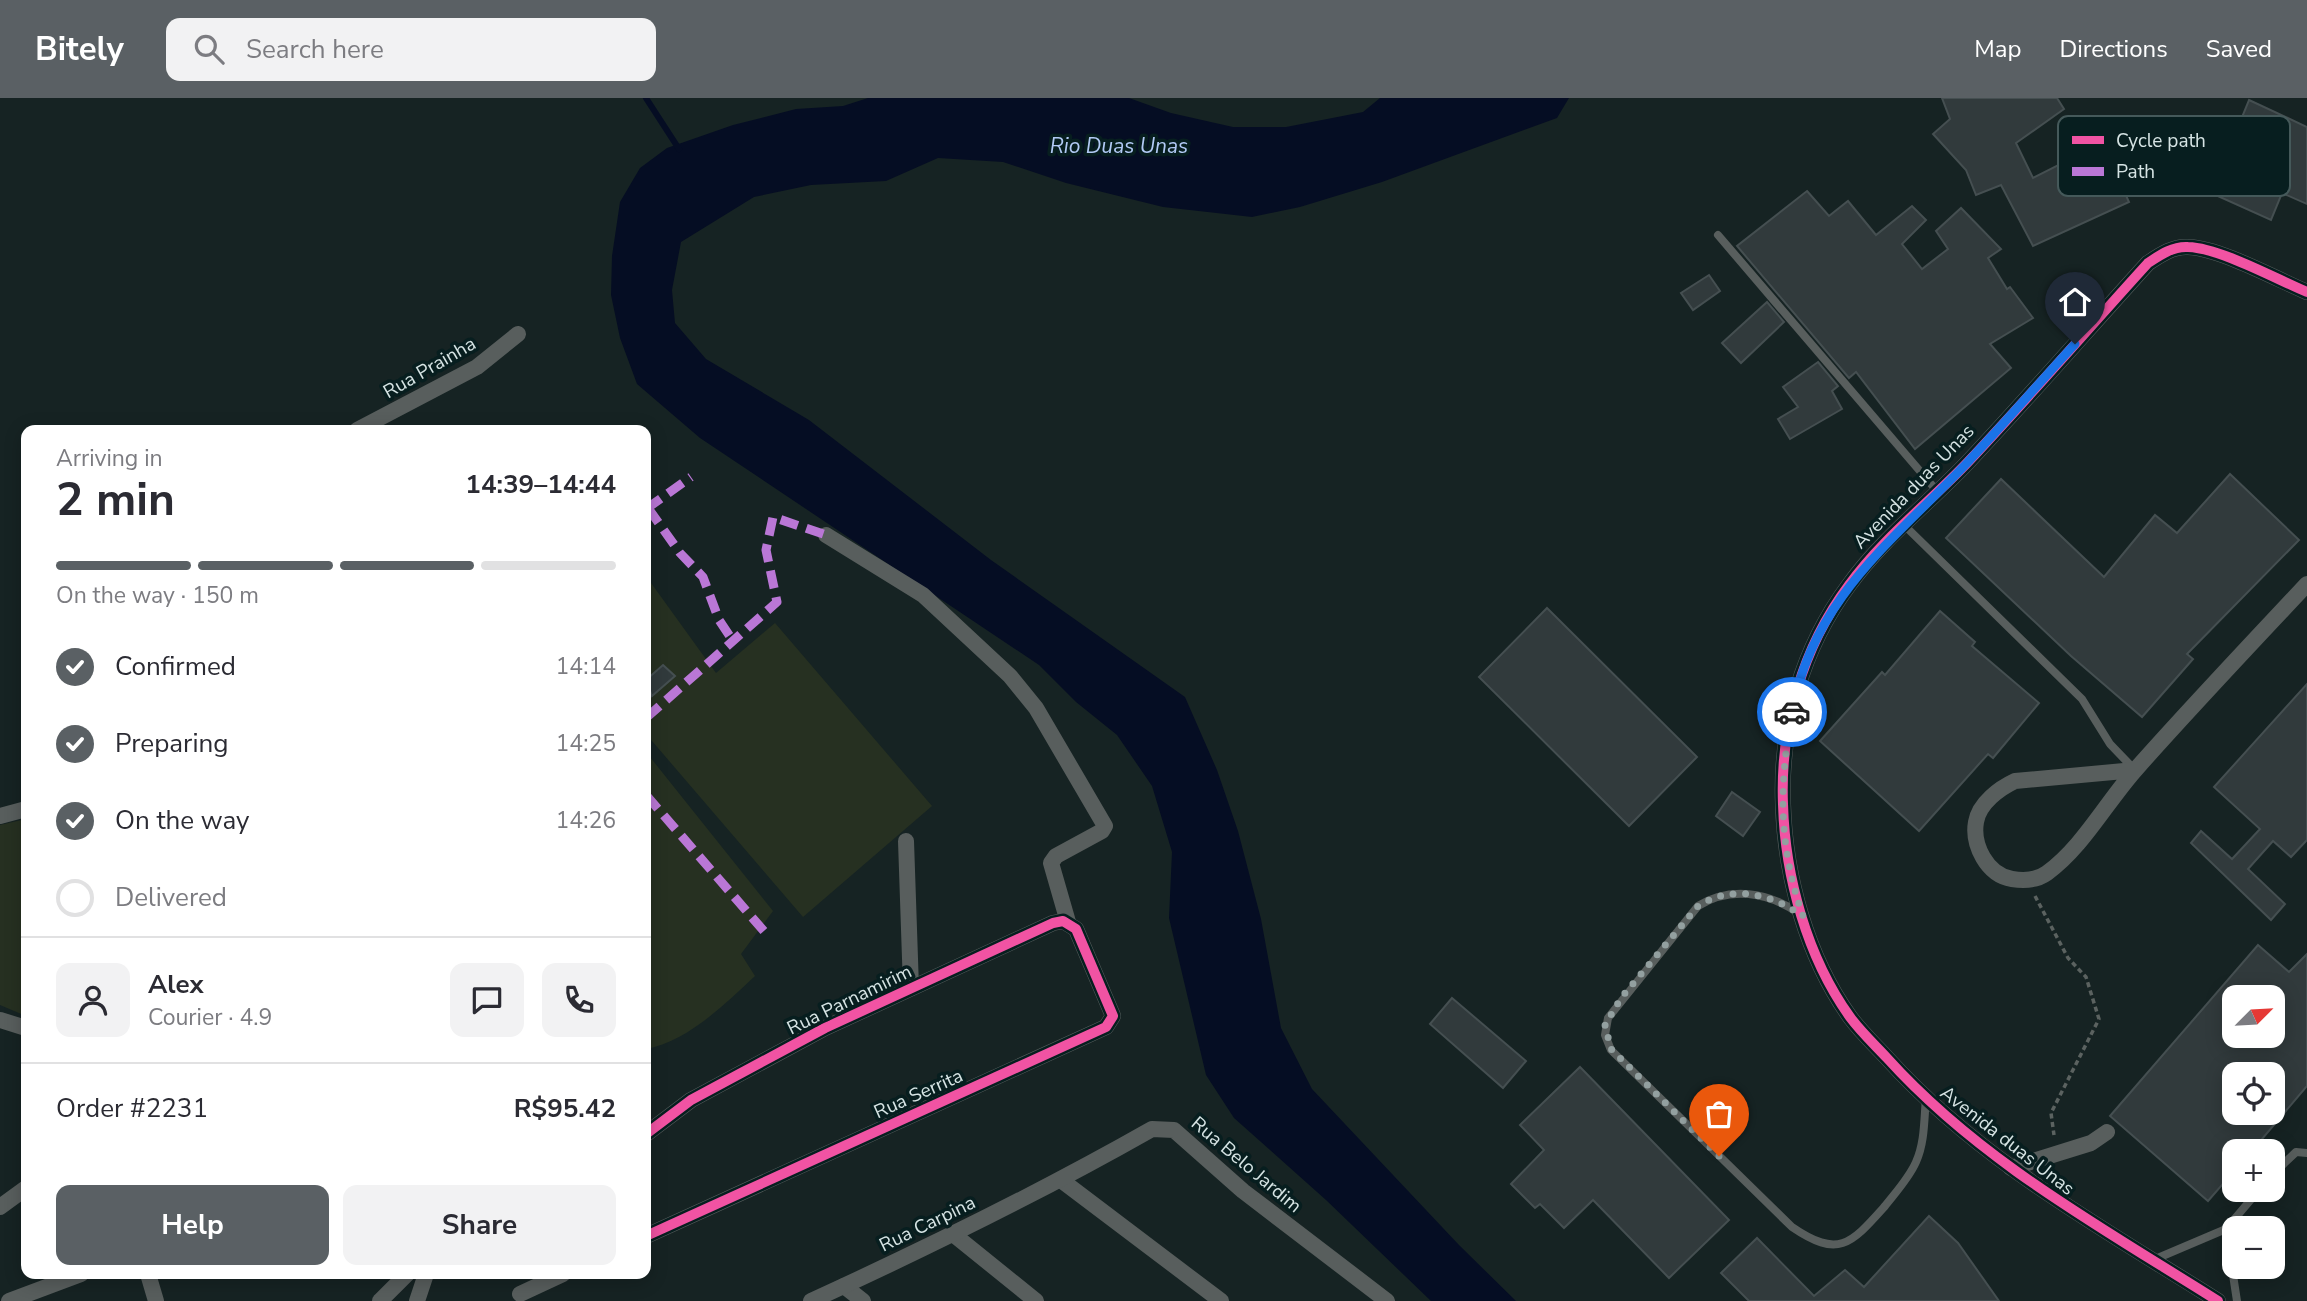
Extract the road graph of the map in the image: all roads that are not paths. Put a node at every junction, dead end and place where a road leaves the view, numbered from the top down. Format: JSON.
{"nodes":[{"id":1,"x":1718,"y":235,"type":"dead end"},
{"id":2,"x":2307,"y":292,"type":"edge"},
{"id":3,"x":518,"y":334,"type":"dead end"},
{"id":4,"x":367,"y":425,"type":"edge"},
{"id":5,"x":1937,"y":491,"type":"junction"},
{"id":6,"x":1904,"y":525,"type":"junction"},
{"id":7,"x":826,"y":535,"type":"dead end"},
{"id":8,"x":2307,"y":584,"type":"edge"},
{"id":9,"x":2135,"y":770,"type":"junction"},
{"id":10,"x":21,"y":810,"type":"edge"},
{"id":11,"x":0,"y":816,"type":"edge"},
{"id":12,"x":906,"y":841,"type":"dead end"},
{"id":13,"x":1803,"y":916,"type":"junction"},
{"id":14,"x":1072,"y":925,"type":"junction"},
{"id":15,"x":911,"y":988,"type":"junction"},
{"id":16,"x":0,"y":1020,"type":"edge"},
{"id":17,"x":21,"y":1026,"type":"edge"},
{"id":18,"x":1926,"y":1098,"type":"junction"},
{"id":19,"x":651,"y":1131,"type":"edge"},
{"id":20,"x":2107,"y":1132,"type":"dead end"},
{"id":21,"x":2307,"y":1153,"type":"edge"},
{"id":22,"x":2285,"y":1163,"type":"edge"},
{"id":23,"x":2011,"y":1168,"type":"junction"},
{"id":24,"x":1061,"y":1180,"type":"junction"},
{"id":25,"x":21,"y":1192,"type":"edge"},
{"id":26,"x":2249,"y":1202,"type":"edge"},
{"id":27,"x":0,"y":1207,"type":"edge"},
{"id":28,"x":2236,"y":1216,"type":"edge"},
{"id":29,"x":2222,"y":1230,"type":"edge"},
{"id":30,"x":651,"y":1234,"type":"edge"},
{"id":31,"x":953,"y":1234,"type":"junction"},
{"id":32,"x":2153,"y":1261,"type":"junction"},
{"id":33,"x":68,"y":1279,"type":"edge"},
{"id":34,"x":149,"y":1279,"type":"edge"},
{"id":35,"x":402,"y":1279,"type":"edge"},
{"id":36,"x":424,"y":1279,"type":"edge"},
{"id":37,"x":530,"y":1279,"type":"edge"},
{"id":38,"x":553,"y":1279,"type":"edge"},
{"id":39,"x":2234,"y":1279,"type":"edge"},
{"id":40,"x":844,"y":1286,"type":"junction"},
{"id":41,"x":517,"y":1297,"type":"edge"},
{"id":42,"x":9,"y":1301,"type":"edge"},
{"id":43,"x":156,"y":1301,"type":"edge"},
{"id":44,"x":380,"y":1301,"type":"edge"},
{"id":45,"x":417,"y":1301,"type":"edge"},
{"id":46,"x":811,"y":1301,"type":"edge"},
{"id":47,"x":863,"y":1301,"type":"edge"},
{"id":48,"x":1036,"y":1301,"type":"edge"},
{"id":49,"x":1221,"y":1301,"type":"edge"},
{"id":50,"x":1387,"y":1301,"type":"edge"},
{"id":51,"x":2218,"y":1301,"type":"edge"},
{"id":52,"x":2237,"y":1301,"type":"edge"}],
"edges":[{"from":1,"to":5,"type":"lane"},
{"from":2,"to":5,"type":"street","name":"Avenida duas Unas"},
{"from":3,"to":4,"type":"street","name":"Rua Prainha"},
{"from":5,"to":6,"type":"street","name":"Avenida duas Unas"},
{"from":6,"to":9,"type":"lane"},
{"from":6,"to":13,"type":"street","name":"Avenida duas Unas"},
{"from":7,"to":14,"type":"street"},
{"from":8,"to":9,"type":"street"},
{"from":9,"to":9,"type":"street"},
{"from":10,"to":11,"type":"street"},
{"from":12,"to":15,"type":"street"},
{"from":13,"to":18,"type":"street","name":"Avenida duas Unas"},
{"from":13,"to":18,"type":"lane"},
{"from":14,"to":15,"type":"street","name":"Rua Parnamirim"},
{"from":14,"to":30,"type":"street","name":"Rua Serrita"},
{"from":15,"to":19,"type":"street","name":"Rua Parnamirim"},
{"from":16,"to":17,"type":"street"},
{"from":18,"to":23,"type":"street","name":"Avenida duas Unas"},
{"from":20,"to":23,"type":"street"},
{"from":21,"to":22,"type":"lane"},
{"from":23,"to":32,"type":"street","name":"Avenida duas Unas"},
{"from":24,"to":31,"type":"street","name":"Rua Carpina"},
{"from":24,"to":49,"type":"street"},
{"from":24,"to":50,"type":"street","name":"Rua Belo Jardim"},
{"from":25,"to":27,"type":"street"},
{"from":26,"to":28,"type":"lane"},
{"from":29,"to":32,"type":"lane"},
{"from":31,"to":40,"type":"street","name":"Rua Carpina"},
{"from":31,"to":48,"type":"street"},
{"from":32,"to":51,"type":"street","name":"Avenida duas Unas"},
{"from":33,"to":42,"type":"street"},
{"from":34,"to":43,"type":"street"},
{"from":35,"to":44,"type":"street"},
{"from":36,"to":45,"type":"street"},
{"from":37,"to":41,"type":"street"},
{"from":38,"to":41,"type":"street"},
{"from":39,"to":52,"type":"lane"},
{"from":40,"to":46,"type":"street","name":"Rua Carpina"},
{"from":40,"to":47,"type":"street"}]}
